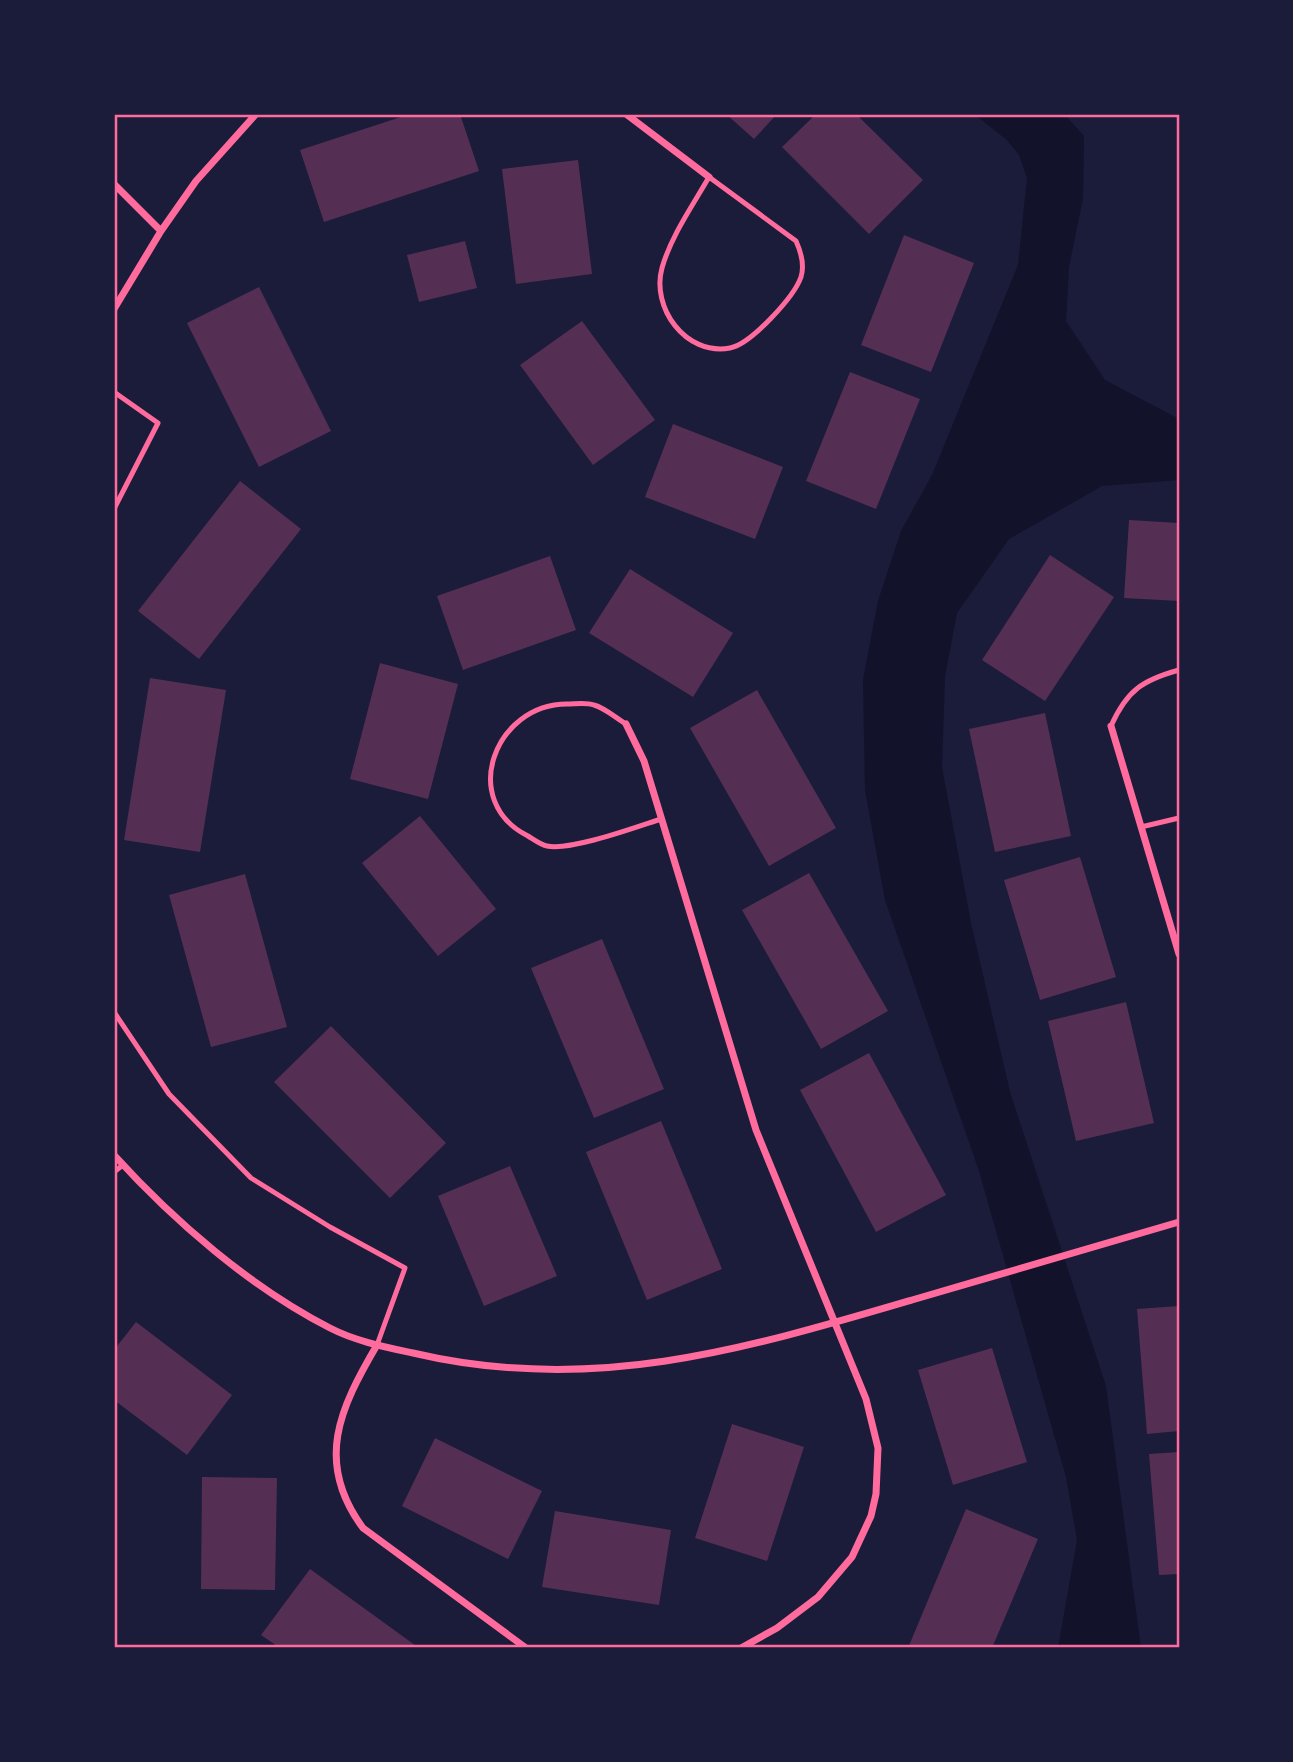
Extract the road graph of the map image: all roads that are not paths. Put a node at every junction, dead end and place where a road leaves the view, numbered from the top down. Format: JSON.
{"nodes":[{"id":1,"x":256,"y":114,"type":"edge"},
{"id":2,"x":626,"y":114,"type":"edge"},
{"id":3,"x":709,"y":177,"type":"junction"},
{"id":4,"x":114,"y":184,"type":"edge"},
{"id":5,"x":161,"y":231,"type":"junction"},
{"id":6,"x":114,"y":309,"type":"edge"},
{"id":7,"x":114,"y":392,"type":"edge"},
{"id":8,"x":114,"y":509,"type":"edge"},
{"id":9,"x":1179,"y":670,"type":"edge"},
{"id":10,"x":626,"y":724,"type":"joint"},
{"id":11,"x":1111,"y":726,"type":"joint"},
{"id":12,"x":661,"y":818,"type":"junction"},
{"id":13,"x":1179,"y":818,"type":"edge"},
{"id":14,"x":1141,"y":827,"type":"junction"},
{"id":15,"x":1179,"y":954,"type":"edge"},
{"id":16,"x":114,"y":1012,"type":"edge"},
{"id":17,"x":114,"y":1155,"type":"edge"},
{"id":18,"x":123,"y":1165,"type":"junction"},
{"id":19,"x":114,"y":1172,"type":"edge"},
{"id":20,"x":1179,"y":1222,"type":"edge"},
{"id":21,"x":835,"y":1323,"type":"junction"},
{"id":22,"x":377,"y":1345,"type":"junction"},
{"id":23,"x":526,"y":1648,"type":"edge"},
{"id":24,"x":741,"y":1648,"type":"edge"}],
"edges":[{"from":1,"to":5,"type":"street"},
{"from":2,"to":3,"type":"street"},
{"from":3,"to":3,"type":"lane"},
{"from":4,"to":5,"type":"street"},
{"from":5,"to":6,"type":"street"},
{"from":7,"to":8,"type":"lane"},
{"from":9,"to":11,"type":"lane"},
{"from":10,"to":12,"type":"street"},
{"from":10,"to":12,"type":"lane"},
{"from":11,"to":14,"type":"street"},
{"from":12,"to":21,"type":"street"},
{"from":13,"to":14,"type":"lane"},
{"from":14,"to":15,"type":"street"},
{"from":16,"to":22,"type":"lane"},
{"from":17,"to":18,"type":"street"},
{"from":18,"to":19,"type":"lane"},
{"from":18,"to":22,"type":"street"},
{"from":20,"to":21,"type":"street"},
{"from":21,"to":22,"type":"street"},
{"from":21,"to":24,"type":"street"},
{"from":22,"to":23,"type":"street"}]}
